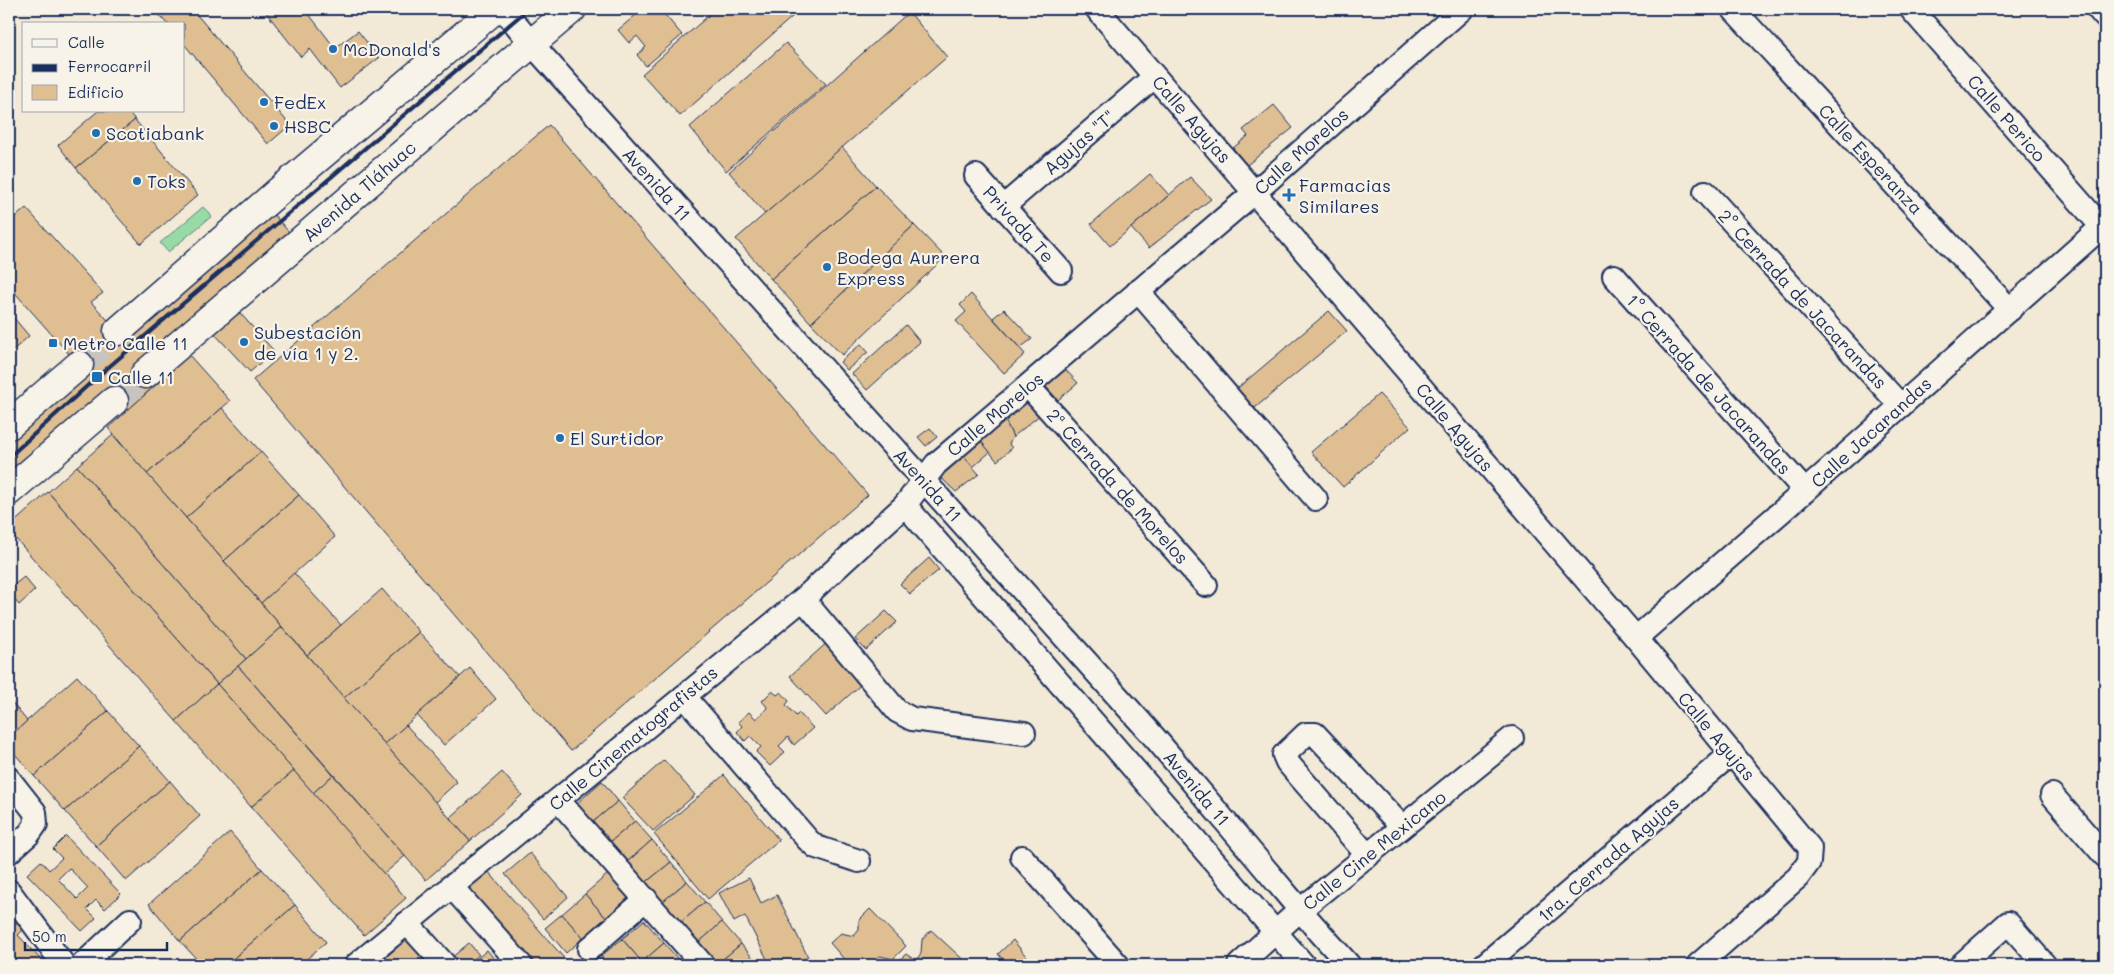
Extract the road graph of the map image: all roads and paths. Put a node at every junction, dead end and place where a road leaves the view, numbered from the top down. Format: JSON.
{"nodes":[{"id":1,"x":495,"y":9,"type":"edge"},
{"id":2,"x":503,"y":9,"type":"edge"},
{"id":3,"x":572,"y":9,"type":"edge"},
{"id":4,"x":1097,"y":9,"type":"edge"},
{"id":5,"x":1462,"y":9,"type":"edge"},
{"id":6,"x":1733,"y":9,"type":"edge"},
{"id":7,"x":1911,"y":9,"type":"edge"},
{"id":8,"x":2098,"y":9,"type":"edge"},
{"id":9,"x":2105,"y":17,"type":"edge"},
{"id":10,"x":531,"y":43,"type":"junction"},
{"id":11,"x":1154,"y":77,"type":"junction"},
{"id":12,"x":976,"y":176,"type":"dead end"},
{"id":13,"x":1255,"y":192,"type":"junction"},
{"id":14,"x":1705,"y":192,"type":"dead end"},
{"id":15,"x":1003,"y":206,"type":"junction"},
{"id":16,"x":2104,"y":226,"type":"edge"},
{"id":17,"x":1062,"y":272,"type":"dead end"},
{"id":18,"x":1614,"y":276,"type":"dead end"},
{"id":19,"x":1138,"y":291,"type":"junction"},
{"id":20,"x":2010,"y":310,"type":"junction"},
{"id":21,"x":118,"y":331,"type":"tunnel mouth"},
{"id":22,"x":79,"y":365,"type":"tunnel mouth"},
{"id":23,"x":145,"y":374,"type":"tunnel mouth"},
{"id":24,"x":1029,"y":387,"type":"junction"},
{"id":25,"x":114,"y":401,"type":"tunnel mouth"},
{"id":26,"x":1901,"y":406,"type":"junction"},
{"id":27,"x":9,"y":425,"type":"edge"},
{"id":28,"x":925,"y":481,"type":"junction"},
{"id":29,"x":9,"y":491,"type":"edge"},
{"id":30,"x":1805,"y":491,"type":"junction"},
{"id":31,"x":1316,"y":499,"type":"dead end"},
{"id":32,"x":905,"y":505,"type":"junction"},
{"id":33,"x":1206,"y":585,"type":"dead end"},
{"id":34,"x":803,"y":598,"type":"junction"},
{"id":35,"x":1636,"y":638,"type":"junction"},
{"id":36,"x":684,"y":696,"type":"junction"},
{"id":37,"x":1024,"y":733,"type":"dead end"},
{"id":38,"x":1155,"y":738,"type":"junction"},
{"id":39,"x":1512,"y":738,"type":"dead end"},
{"id":40,"x":1732,"y":753,"type":"junction"},
{"id":41,"x":1129,"y":762,"type":"junction"},
{"id":42,"x":9,"y":779,"type":"edge"},
{"id":43,"x":2052,"y":795,"type":"dead end"},
{"id":44,"x":558,"y":800,"type":"junction"},
{"id":45,"x":1402,"y":827,"type":"junction"},
{"id":46,"x":9,"y":852,"type":"edge"},
{"id":47,"x":1368,"y":856,"type":"junction"},
{"id":48,"x":2105,"y":856,"type":"edge"},
{"id":49,"x":1022,"y":857,"type":"dead end"},
{"id":50,"x":859,"y":861,"type":"dead end"},
{"id":51,"x":451,"y":886,"type":"junction"},
{"id":52,"x":9,"y":891,"type":"edge"},
{"id":53,"x":646,"y":899,"type":"junction"},
{"id":54,"x":1300,"y":910,"type":"junction"},
{"id":55,"x":130,"y":920,"type":"dead end"},
{"id":56,"x":407,"y":923,"type":"junction"},
{"id":57,"x":1275,"y":934,"type":"junction"},
{"id":58,"x":588,"y":949,"type":"dead end"},
{"id":59,"x":64,"y":965,"type":"edge"},
{"id":60,"x":82,"y":965,"type":"edge"},
{"id":61,"x":356,"y":965,"type":"edge"},
{"id":62,"x":445,"y":965,"type":"edge"},
{"id":63,"x":521,"y":965,"type":"edge"},
{"id":64,"x":703,"y":965,"type":"edge"},
{"id":65,"x":1118,"y":965,"type":"edge"},
{"id":66,"x":1239,"y":965,"type":"edge"},
{"id":67,"x":1304,"y":965,"type":"edge"},
{"id":68,"x":1349,"y":965,"type":"edge"},
{"id":69,"x":1484,"y":965,"type":"edge"},
{"id":70,"x":1698,"y":965,"type":"edge"},
{"id":71,"x":1961,"y":965,"type":"edge"},
{"id":72,"x":2045,"y":965,"type":"edge"}],
"edges":[{"from":1,"to":21,"type":"main road"},
{"from":2,"to":10,"type":"street","name":"Avenida 11"},
{"from":3,"to":10,"type":"main road","name":"Avenida Tláhuac"},
{"from":4,"to":11,"type":"street","name":"Calle Agujas"},
{"from":5,"to":13,"type":"street","name":"Calle Morelos"},
{"from":6,"to":20,"type":"street","name":"Calle Esperanza"},
{"from":7,"to":16,"type":"street","name":"Calle Perico"},
{"from":8,"to":9,"type":"street"},
{"from":10,"to":23,"type":"main road","name":"Avenida Tláhuac"},
{"from":10,"to":28,"type":"street","name":"Avenida 11"},
{"from":11,"to":13,"type":"street","name":"Calle Agujas"},
{"from":11,"to":15,"type":"street","name":"Agujas \"T\""},
{"from":12,"to":15,"type":"street","name":"Privada Te"},
{"from":13,"to":19,"type":"street","name":"Calle Morelos"},
{"from":13,"to":35,"type":"street","name":"Calle Agujas"},
{"from":14,"to":26,"type":"street","name":"2° Cerrada de Jacarandas"},
{"from":15,"to":17,"type":"street","name":"Privada Te"},
{"from":16,"to":20,"type":"street","name":"Calle Jacarandas"},
{"from":18,"to":30,"type":"street","name":"1° Cerrada de Jacarandas"},
{"from":19,"to":24,"type":"street","name":"Calle Morelos"},
{"from":19,"to":31,"type":"street"},
{"from":20,"to":26,"type":"street","name":"Calle Jacarandas"},
{"from":22,"to":27,"type":"main road"},
{"from":24,"to":28,"type":"street","name":"Calle Morelos"},
{"from":24,"to":33,"type":"street","name":"2ª Cerrada de Morelos"},
{"from":25,"to":29,"type":"main road"},
{"from":26,"to":30,"type":"street","name":"Calle Jacarandas"},
{"from":28,"to":32,"type":"street","name":"Calle Morelos"},
{"from":28,"to":38,"type":"street","name":"Avenida 11"},
{"from":30,"to":35,"type":"street","name":"Calle Jacarandas"},
{"from":32,"to":34,"type":"street","name":"Calle Cinematografistas"},
{"from":32,"to":41,"type":"street","name":"Avenida 11"},
{"from":34,"to":36,"type":"street","name":"Calle Cinematografistas"},
{"from":34,"to":37,"type":"street"},
{"from":35,"to":40,"type":"street","name":"Calle Agujas"},
{"from":36,"to":44,"type":"street","name":"Calle Cinematografistas"},
{"from":36,"to":50,"type":"street"},
{"from":38,"to":41,"type":"street"},
{"from":38,"to":54,"type":"street","name":"Avenida 11"},
{"from":39,"to":45,"type":"street","name":"Calle Cine Mexicano"},
{"from":40,"to":69,"type":"street","name":"1ra. Cerrada Agujas"},
{"from":40,"to":70,"type":"street","name":"Calle Agujas"},
{"from":41,"to":57,"type":"street","name":"Avenida 11"},
{"from":42,"to":46,"type":"street"},
{"from":43,"to":48,"type":"street"},
{"from":44,"to":51,"type":"street","name":"Calle Cinematografistas"},
{"from":44,"to":53,"type":"street"},
{"from":45,"to":47,"type":"street","name":"Calle Cine Mexicano"},
{"from":45,"to":47,"type":"street"},
{"from":47,"to":54,"type":"street","name":"Calle Cine Mexicano"},
{"from":49,"to":65,"type":"street"},
{"from":51,"to":56,"type":"street","name":"Calle Cinematografistas"},
{"from":51,"to":63,"type":"street"},
{"from":52,"to":59,"type":"street"},
{"from":53,"to":58,"type":"street"},
{"from":53,"to":64,"type":"street"},
{"from":54,"to":57,"type":"street","name":"Calle Cine Mexicano"},
{"from":54,"to":68,"type":"street","name":"Avenida 11"},
{"from":55,"to":60,"type":"street"},
{"from":56,"to":61,"type":"street","name":"Calle Cinematografistas"},
{"from":56,"to":62,"type":"street"},
{"from":57,"to":66,"type":"street","name":"Calle Cine Mexicano"},
{"from":57,"to":67,"type":"street","name":"Avenida 11"},
{"from":71,"to":72,"type":"street"}]}
